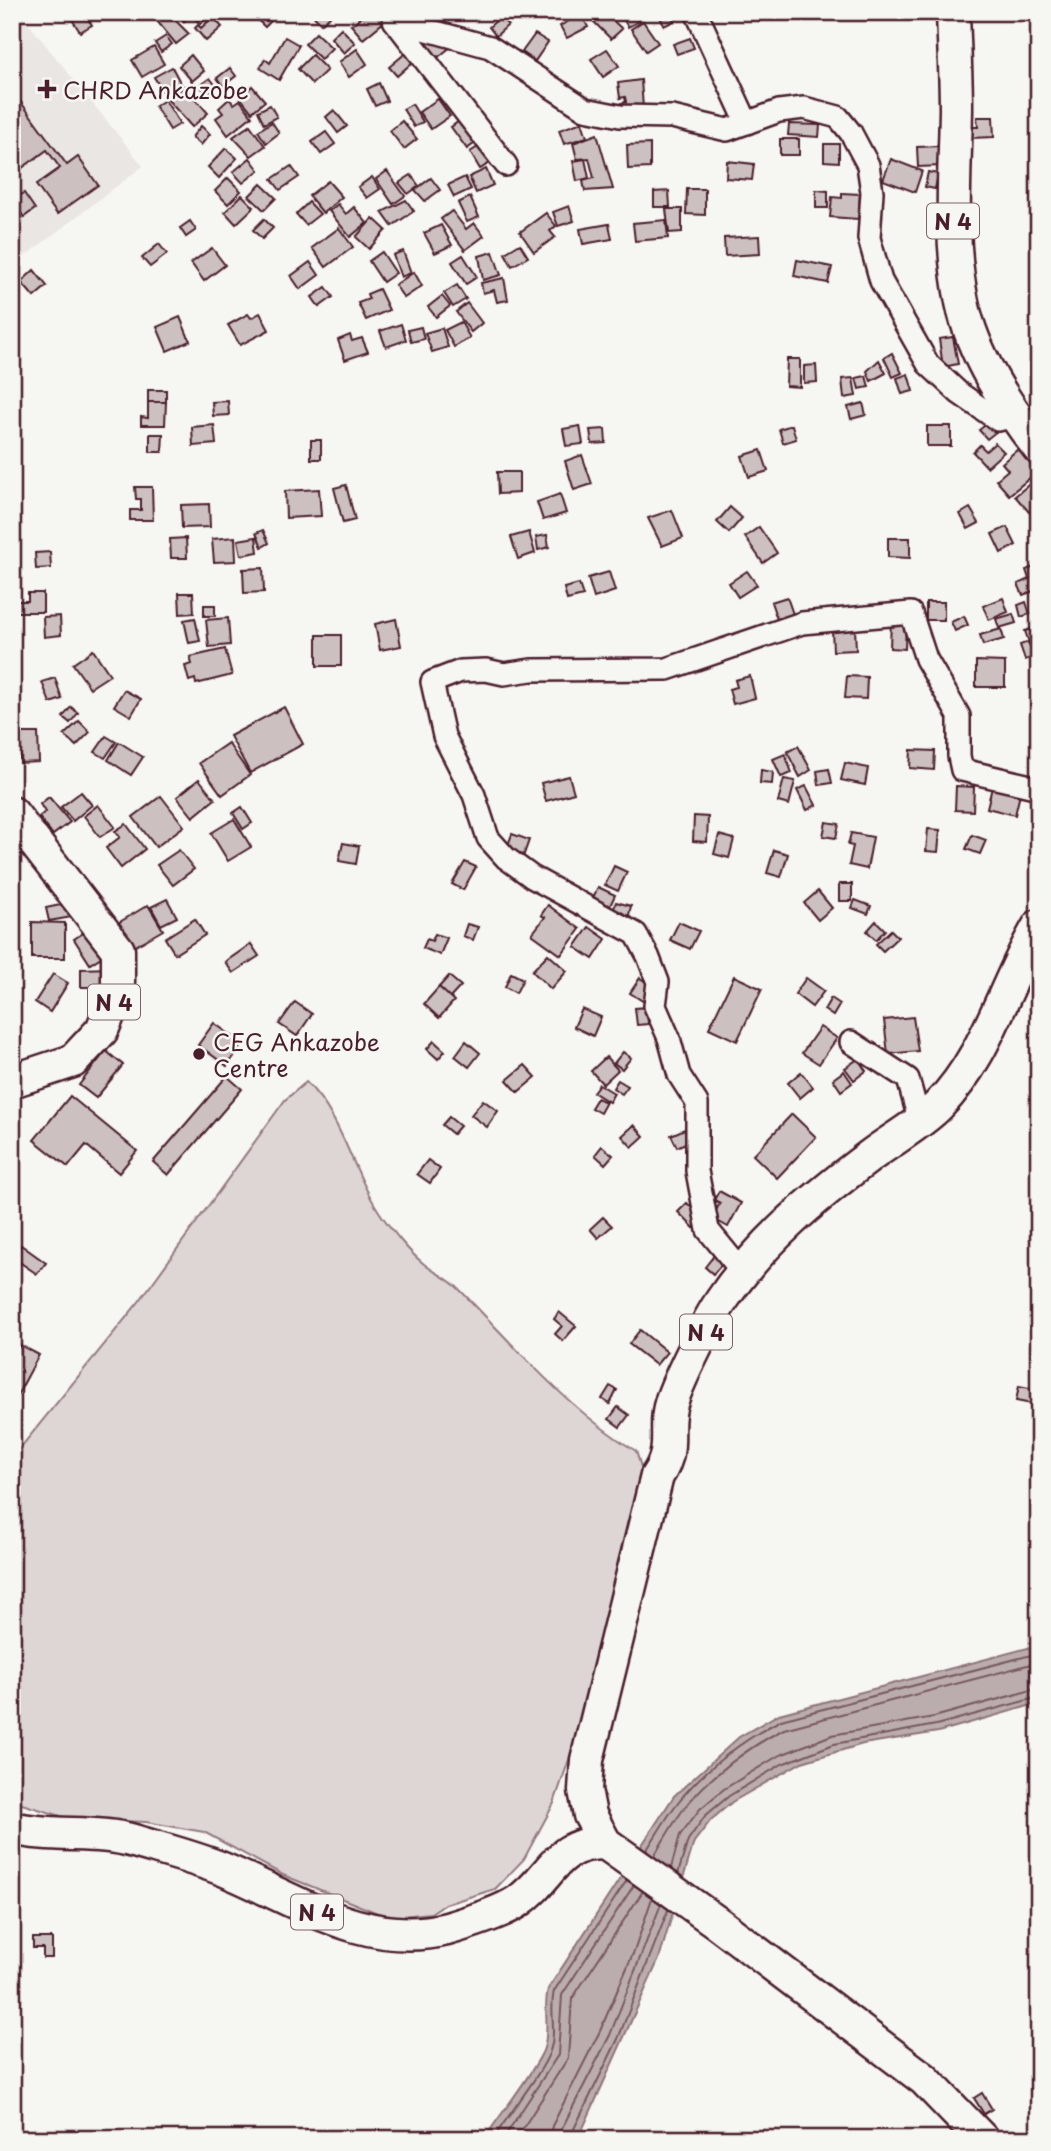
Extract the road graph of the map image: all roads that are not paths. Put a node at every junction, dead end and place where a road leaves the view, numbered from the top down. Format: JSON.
{"nodes":[{"id":1,"x":696,"y":12,"type":"edge"},
{"id":2,"x":953,"y":12,"type":"edge"},
{"id":3,"x":392,"y":17,"type":"edge"},
{"id":4,"x":747,"y":123,"type":"junction"},
{"id":5,"x":506,"y":165,"type":"dead end"},
{"id":6,"x":1027,"y":420,"type":"edge"},
{"id":7,"x":1039,"y":448,"type":"edge"},
{"id":8,"x":1039,"y":788,"type":"edge"},
{"id":9,"x":12,"y":813,"type":"edge"},
{"id":10,"x":1039,"y":926,"type":"edge"},
{"id":11,"x":851,"y":1042,"type":"dead end"},
{"id":12,"x":12,"y":1081,"type":"edge"},
{"id":13,"x":919,"y":1119,"type":"junction"},
{"id":14,"x":744,"y":1274,"type":"junction"},
{"id":15,"x":12,"y":1828,"type":"edge"},
{"id":16,"x":605,"y":1843,"type":"junction"},
{"id":17,"x":982,"y":2139,"type":"edge"}],
"edges":[{"from":1,"to":4,"type":"street"},
{"from":2,"to":6,"type":"main road","number":"N 4"},
{"from":3,"to":4,"type":"street"},
{"from":3,"to":5,"type":"street"},
{"from":4,"to":6,"type":"street"},
{"from":6,"to":7,"type":"main road","number":"N 4"},
{"from":8,"to":14,"type":"street"},
{"from":9,"to":12,"type":"main road","number":"N 4"},
{"from":10,"to":13,"type":"main road","number":"N 4"},
{"from":11,"to":13,"type":"street"},
{"from":13,"to":14,"type":"main road","number":"N 4"},
{"from":14,"to":16,"type":"main road","number":"N 4"},
{"from":15,"to":16,"type":"main road","number":"N 4"},
{"from":16,"to":17,"type":"main road","number":"N 4"}]}
